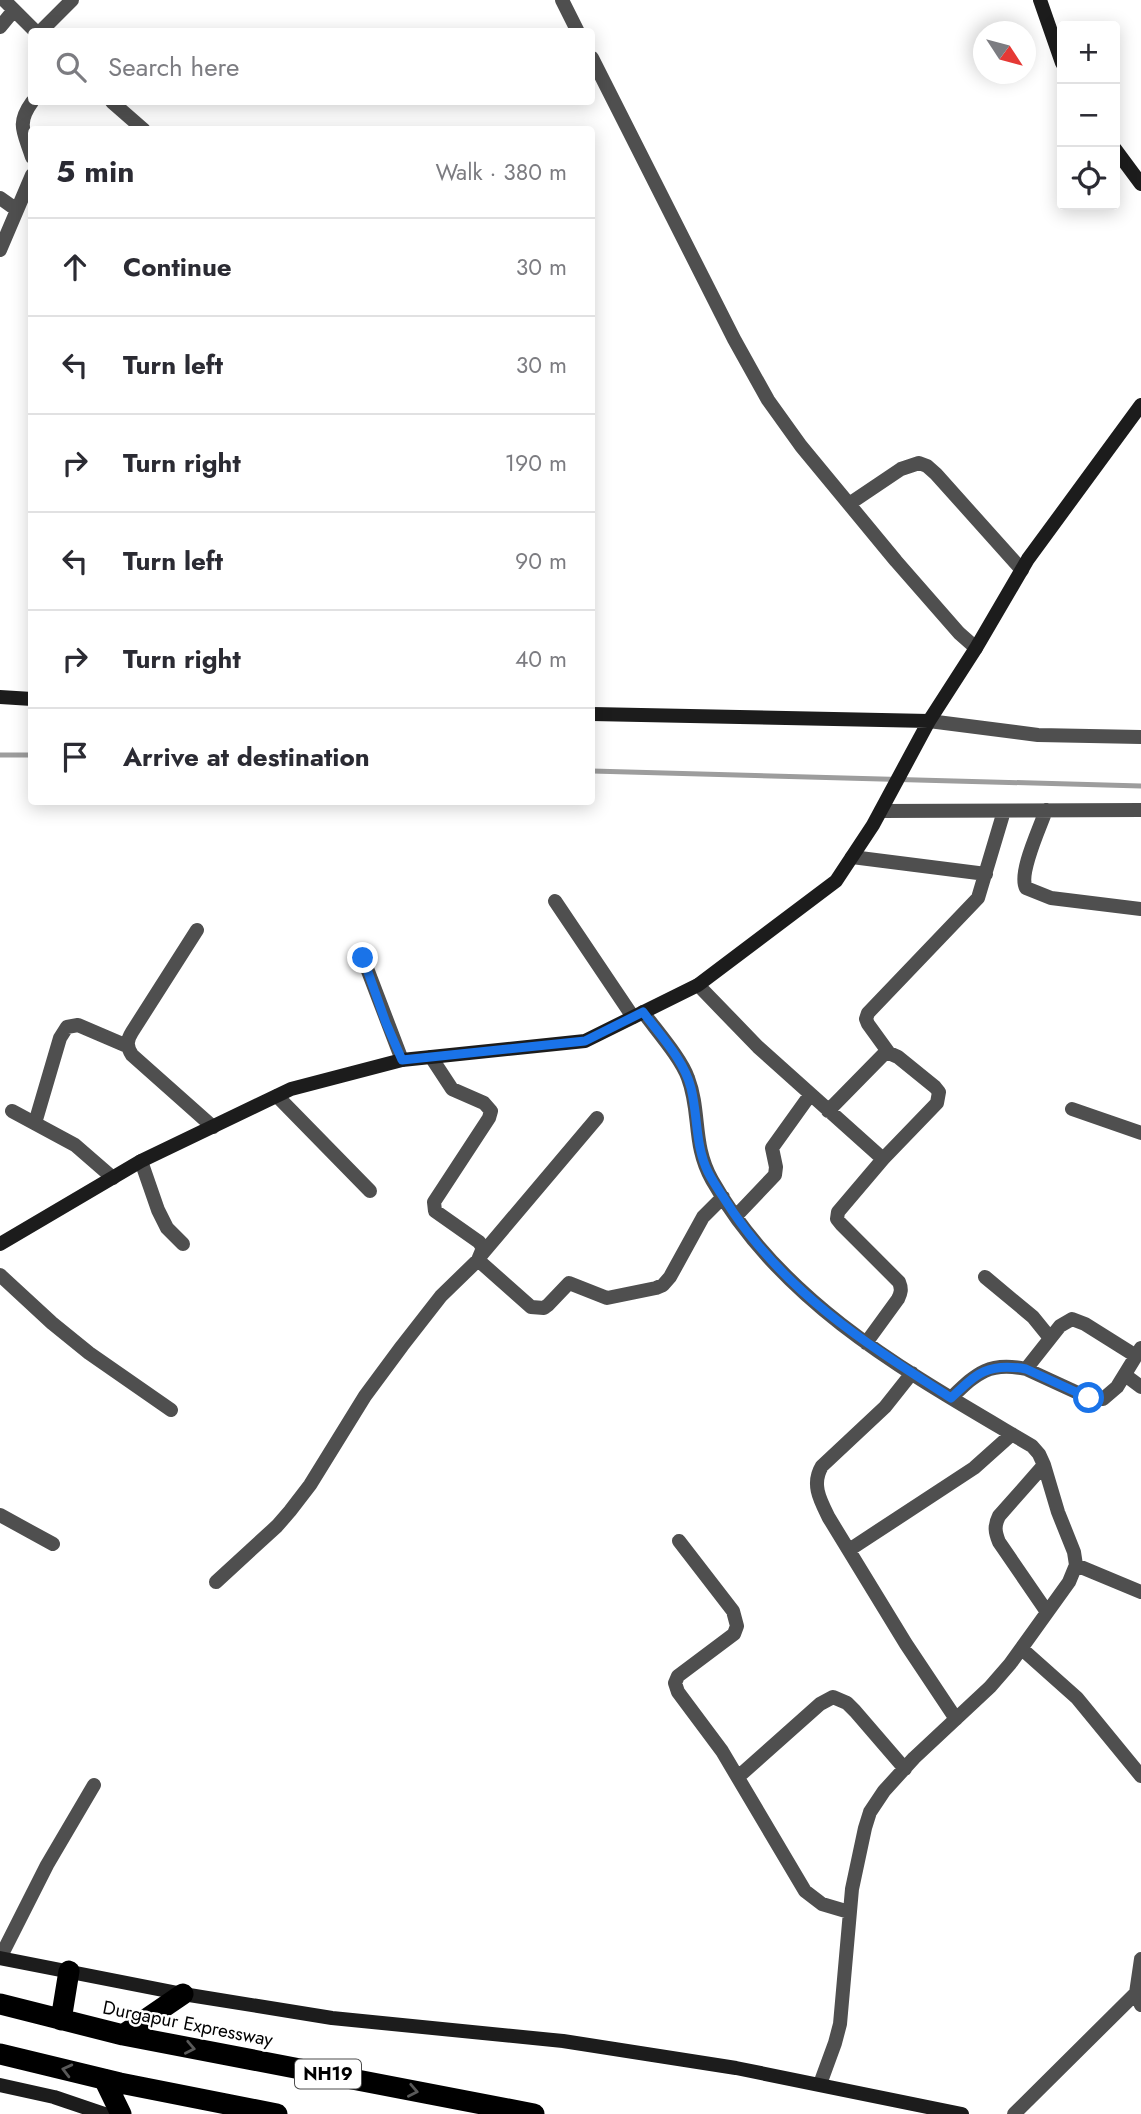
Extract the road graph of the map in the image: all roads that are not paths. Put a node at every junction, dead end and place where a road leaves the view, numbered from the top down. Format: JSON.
{"nodes":[{"id":1,"x":72,"y":0,"type":"edge"},
{"id":2,"x":562,"y":0,"type":"edge"},
{"id":3,"x":1040,"y":0,"type":"edge"},
{"id":4,"x":9,"y":5,"type":"edge"},
{"id":5,"x":0,"y":27,"type":"edge"},
{"id":6,"x":34,"y":28,"type":"edge"},
{"id":7,"x":42,"y":28,"type":"edge"},
{"id":8,"x":576,"y":28,"type":"edge"},
{"id":9,"x":1057,"y":49,"type":"edge"},
{"id":10,"x":595,"y":64,"type":"edge"},
{"id":11,"x":30,"y":105,"type":"edge"},
{"id":12,"x":115,"y":105,"type":"edge"},
{"id":13,"x":139,"y":126,"type":"edge"},
{"id":14,"x":28,"y":144,"type":"edge"},
{"id":15,"x":1120,"y":156,"type":"edge"},
{"id":16,"x":28,"y":184,"type":"edge"},
{"id":17,"x":1141,"y":184,"type":"edge"},
{"id":18,"x":0,"y":198,"type":"edge"},
{"id":19,"x":17,"y":210,"type":"junction"},
{"id":20,"x":0,"y":250,"type":"edge"},
{"id":21,"x":1141,"y":405,"type":"edge"},
{"id":22,"x":849,"y":504,"type":"junction"},
{"id":23,"x":1022,"y":570,"type":"junction"},
{"id":24,"x":976,"y":648,"type":"junction"},
{"id":25,"x":0,"y":697,"type":"edge"},
{"id":26,"x":28,"y":699,"type":"edge"},
{"id":27,"x":595,"y":714,"type":"edge"},
{"id":28,"x":925,"y":727,"type":"junction"},
{"id":29,"x":1141,"y":737,"type":"edge"},
{"id":30,"x":884,"y":806,"type":"junction"},
{"id":31,"x":1046,"y":810,"type":"junction"},
{"id":32,"x":1141,"y":810,"type":"edge"},
{"id":33,"x":1004,"y":811,"type":"junction"},
{"id":34,"x":852,"y":857,"type":"junction"},
{"id":35,"x":986,"y":874,"type":"junction"},
{"id":36,"x":555,"y":901,"type":"dead end"},
{"id":37,"x":1141,"y":909,"type":"edge"},
{"id":38,"x":197,"y":930,"type":"dead end"},
{"id":39,"x":363,"y":958,"type":"dead end"},
{"id":40,"x":698,"y":985,"type":"junction"},
{"id":41,"x":638,"y":1014,"type":"junction"},
{"id":42,"x":127,"y":1046,"type":"junction"},
{"id":43,"x":889,"y":1053,"type":"junction"},
{"id":44,"x":431,"y":1057,"type":"junction"},
{"id":45,"x":402,"y":1060,"type":"junction"},
{"id":46,"x":810,"y":1095,"type":"junction"},
{"id":47,"x":277,"y":1096,"type":"junction"},
{"id":48,"x":1072,"y":1109,"type":"dead end"},
{"id":49,"x":12,"y":1111,"type":"dead end"},
{"id":50,"x":828,"y":1111,"type":"junction"},
{"id":51,"x":597,"y":1118,"type":"dead end"},
{"id":52,"x":35,"y":1123,"type":"junction"},
{"id":53,"x":213,"y":1127,"type":"junction"},
{"id":54,"x":1141,"y":1133,"type":"edge"},
{"id":55,"x":883,"y":1159,"type":"junction"},
{"id":56,"x":141,"y":1161,"type":"junction"},
{"id":57,"x":113,"y":1178,"type":"junction"},
{"id":58,"x":370,"y":1191,"type":"dead end"},
{"id":59,"x":723,"y":1196,"type":"junction"},
{"id":60,"x":736,"y":1216,"type":"junction"},
{"id":61,"x":0,"y":1244,"type":"edge"},
{"id":62,"x":183,"y":1244,"type":"dead end"},
{"id":63,"x":480,"y":1257,"type":"junction"},
{"id":64,"x":0,"y":1275,"type":"edge"},
{"id":65,"x":985,"y":1277,"type":"dead end"},
{"id":66,"x":1050,"y":1338,"type":"junction"},
{"id":67,"x":866,"y":1343,"type":"junction"},
{"id":68,"x":1138,"y":1352,"type":"edge"},
{"id":69,"x":1026,"y":1369,"type":"junction"},
{"id":70,"x":912,"y":1373,"type":"junction"},
{"id":71,"x":1125,"y":1375,"type":"junction"},
{"id":72,"x":1141,"y":1387,"type":"edge"},
{"id":73,"x":951,"y":1398,"type":"junction"},
{"id":74,"x":171,"y":1409,"type":"dead end"},
{"id":75,"x":1012,"y":1434,"type":"junction"},
{"id":76,"x":1044,"y":1465,"type":"junction"},
{"id":77,"x":0,"y":1515,"type":"edge"},
{"id":78,"x":679,"y":1541,"type":"dead end"},
{"id":79,"x":53,"y":1544,"type":"dead end"},
{"id":80,"x":849,"y":1550,"type":"junction"},
{"id":81,"x":1076,"y":1564,"type":"junction"},
{"id":82,"x":216,"y":1582,"type":"dead end"},
{"id":83,"x":1139,"y":1587,"type":"edge"},
{"id":84,"x":1047,"y":1612,"type":"junction"},
{"id":85,"x":1022,"y":1649,"type":"junction"},
{"id":86,"x":956,"y":1719,"type":"junction"},
{"id":87,"x":905,"y":1769,"type":"junction"},
{"id":88,"x":1141,"y":1776,"type":"edge"},
{"id":89,"x":738,"y":1777,"type":"junction"},
{"id":90,"x":94,"y":1785,"type":"dead end"},
{"id":91,"x":849,"y":1912,"type":"junction"},
{"id":92,"x":0,"y":1958,"type":"edge"},
{"id":93,"x":1141,"y":1959,"type":"edge"},
{"id":94,"x":69,"y":1971,"type":"junction"},
{"id":95,"x":183,"y":1994,"type":"junction"},
{"id":96,"x":1139,"y":1999,"type":"edge"},
{"id":97,"x":0,"y":2004,"type":"edge"},
{"id":98,"x":61,"y":2020,"type":"junction"},
{"id":99,"x":123,"y":2035,"type":"junction"},
{"id":100,"x":0,"y":2054,"type":"edge"},
{"id":101,"x":104,"y":2079,"type":"junction"},
{"id":102,"x":0,"y":2084,"type":"edge"},
{"id":103,"x":820,"y":2084,"type":"junction"},
{"id":104,"x":104,"y":2114,"type":"edge"},
{"id":105,"x":121,"y":2114,"type":"edge"},
{"id":106,"x":277,"y":2114,"type":"edge"},
{"id":107,"x":534,"y":2114,"type":"edge"},
{"id":108,"x":962,"y":2114,"type":"edge"},
{"id":109,"x":1014,"y":2114,"type":"edge"}],
"edges":[{"from":1,"to":7,"type":"street"},
{"from":2,"to":8,"type":"street"},
{"from":3,"to":9,"type":"street"},
{"from":4,"to":5,"type":"street"},
{"from":4,"to":6,"type":"street"},
{"from":10,"to":22,"type":"street"},
{"from":11,"to":14,"type":"street"},
{"from":12,"to":13,"type":"street"},
{"from":15,"to":17,"type":"street"},
{"from":16,"to":19,"type":"street"},
{"from":18,"to":19,"type":"street"},
{"from":19,"to":20,"type":"street"},
{"from":21,"to":23,"type":"street"},
{"from":22,"to":23,"type":"street"},
{"from":22,"to":24,"type":"street"},
{"from":23,"to":24,"type":"street"},
{"from":24,"to":28,"type":"street"},
{"from":25,"to":26,"type":"street"},
{"from":27,"to":28,"type":"street"},
{"from":28,"to":29,"type":"street"},
{"from":28,"to":30,"type":"street"},
{"from":30,"to":33,"type":"street"},
{"from":30,"to":34,"type":"street"},
{"from":31,"to":32,"type":"street"},
{"from":31,"to":33,"type":"street"},
{"from":31,"to":37,"type":"street"},
{"from":33,"to":35,"type":"street"},
{"from":34,"to":35,"type":"street"},
{"from":34,"to":40,"type":"street"},
{"from":35,"to":43,"type":"street"},
{"from":36,"to":41,"type":"street"},
{"from":38,"to":42,"type":"street"},
{"from":39,"to":45,"type":"street"},
{"from":40,"to":41,"type":"street"},
{"from":40,"to":46,"type":"street"},
{"from":41,"to":44,"type":"street"},
{"from":41,"to":59,"type":"street"},
{"from":42,"to":52,"type":"street"},
{"from":42,"to":53,"type":"street"},
{"from":43,"to":50,"type":"street"},
{"from":43,"to":55,"type":"street"},
{"from":44,"to":45,"type":"street"},
{"from":44,"to":63,"type":"street"},
{"from":45,"to":47,"type":"street"},
{"from":46,"to":50,"type":"street"},
{"from":46,"to":60,"type":"street"},
{"from":47,"to":53,"type":"street"},
{"from":47,"to":58,"type":"street"},
{"from":48,"to":54,"type":"street"},
{"from":49,"to":52,"type":"street"},
{"from":50,"to":55,"type":"street"},
{"from":51,"to":63,"type":"street"},
{"from":52,"to":57,"type":"street"},
{"from":53,"to":56,"type":"street"},
{"from":55,"to":67,"type":"street"},
{"from":56,"to":57,"type":"street"},
{"from":56,"to":62,"type":"street"},
{"from":57,"to":61,"type":"street"},
{"from":59,"to":60,"type":"street"},
{"from":59,"to":63,"type":"street"},
{"from":60,"to":67,"type":"street"},
{"from":63,"to":82,"type":"street"},
{"from":64,"to":74,"type":"street"},
{"from":65,"to":66,"type":"street"},
{"from":66,"to":68,"type":"street"},
{"from":66,"to":69,"type":"street"},
{"from":67,"to":70,"type":"street"},
{"from":68,"to":71,"type":"street"},
{"from":69,"to":71,"type":"street"},
{"from":69,"to":73,"type":"street"},
{"from":70,"to":73,"type":"street"},
{"from":70,"to":80,"type":"street"},
{"from":71,"to":72,"type":"street"},
{"from":73,"to":75,"type":"street"},
{"from":75,"to":76,"type":"street"},
{"from":75,"to":80,"type":"street"},
{"from":76,"to":81,"type":"street"},
{"from":76,"to":84,"type":"street"},
{"from":77,"to":79,"type":"street"},
{"from":78,"to":89,"type":"street"},
{"from":80,"to":86,"type":"street"},
{"from":81,"to":83,"type":"street"},
{"from":81,"to":84,"type":"street"},
{"from":84,"to":85,"type":"street"},
{"from":85,"to":86,"type":"street"},
{"from":85,"to":88,"type":"street"},
{"from":86,"to":87,"type":"street"},
{"from":87,"to":89,"type":"street"},
{"from":87,"to":91,"type":"street"},
{"from":89,"to":91,"type":"street"},
{"from":90,"to":92,"type":"street"},
{"from":91,"to":103,"type":"street"},
{"from":92,"to":94,"type":"street"},
{"from":93,"to":96,"type":"street"},
{"from":94,"to":95,"type":"street"},
{"from":94,"to":98,"type":"highway"},
{"from":95,"to":99,"type":"highway"},
{"from":95,"to":103,"type":"street"},
{"from":96,"to":109,"type":"street"},
{"from":97,"to":98,"type":"highway","name":"Durgapur Expressway","number":"NH19"},
{"from":98,"to":99,"type":"highway","name":"Durgapur Expressway","number":"NH19"},
{"from":99,"to":107,"type":"highway","name":"Durgapur Expressway","number":"NH19","one_way":true},
{"from":101,"to":100,"type":"highway","one_way":true},
{"from":101,"to":105,"type":"highway"},
{"from":101,"to":106,"type":"highway"},
{"from":102,"to":104,"type":"street"},
{"from":103,"to":108,"type":"street"}]}
